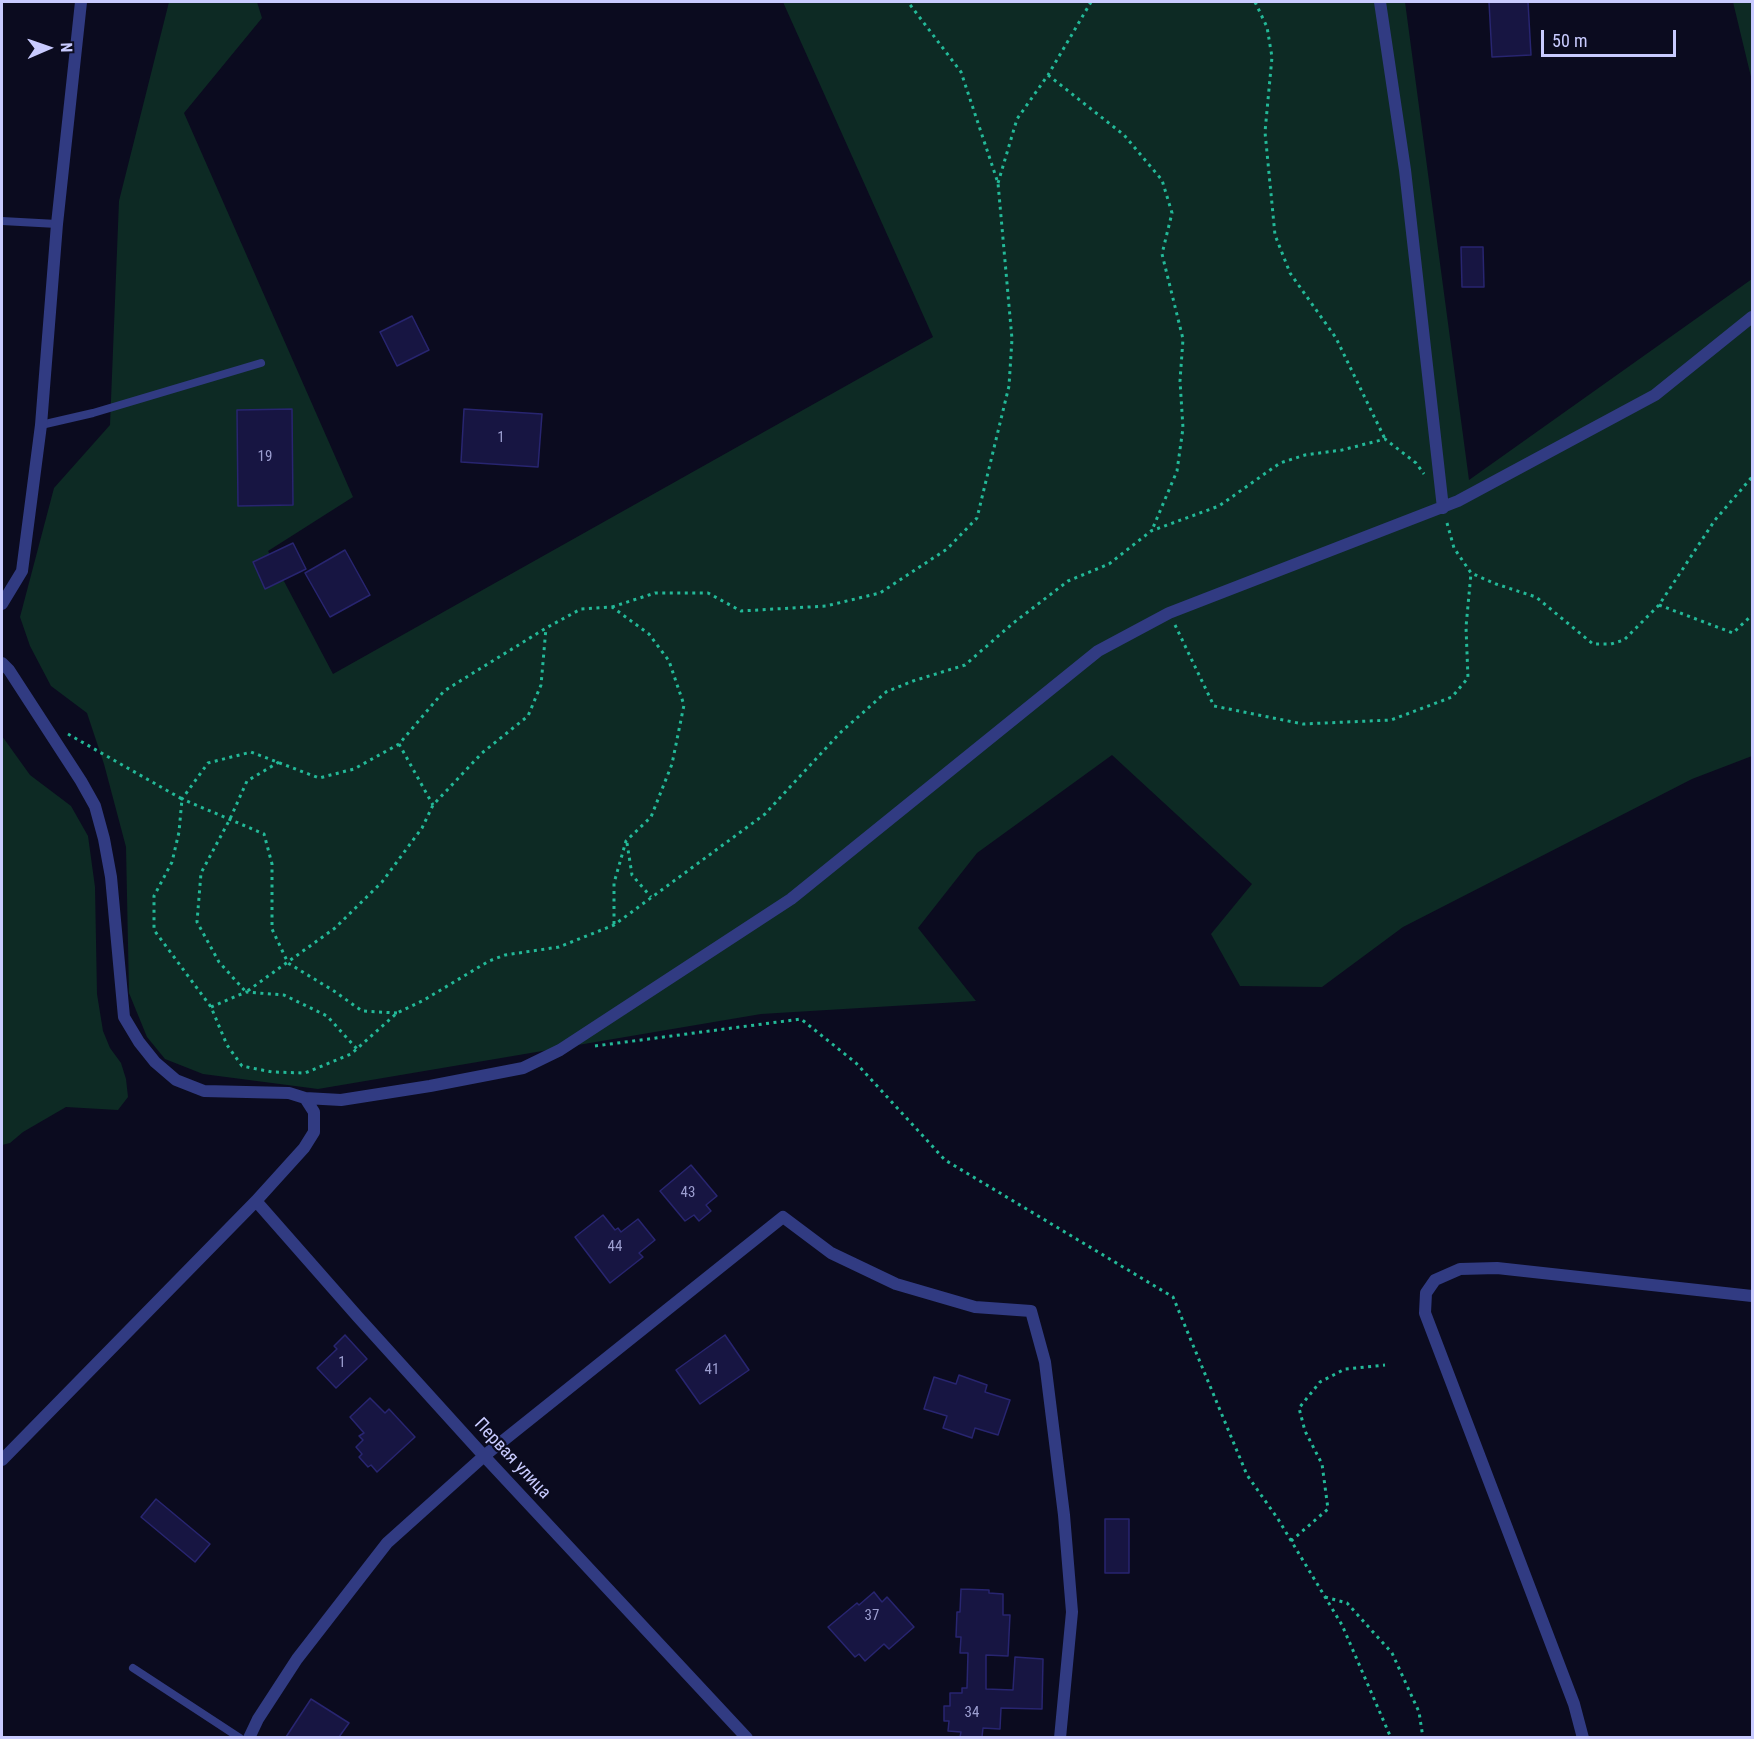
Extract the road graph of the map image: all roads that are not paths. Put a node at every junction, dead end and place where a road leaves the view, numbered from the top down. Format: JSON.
{"nodes":[{"id":1,"x":81,"y":2,"type":"edge"},
{"id":2,"x":1380,"y":2,"type":"edge"},
{"id":3,"x":2,"y":221,"type":"edge"},
{"id":4,"x":57,"y":224,"type":"junction"},
{"id":5,"x":1752,"y":317,"type":"edge"},
{"id":6,"x":261,"y":363,"type":"dead end"},
{"id":7,"x":41,"y":425,"type":"junction"},
{"id":8,"x":1443,"y":508,"type":"junction"},
{"id":9,"x":2,"y":604,"type":"edge"},
{"id":10,"x":2,"y":663,"type":"edge"},
{"id":11,"x":305,"y":1098,"type":"junction"},
{"id":12,"x":256,"y":1201,"type":"junction"},
{"id":13,"x":1752,"y":1296,"type":"edge"},
{"id":14,"x":484,"y":1456,"type":"junction"},
{"id":15,"x":2,"y":1460,"type":"edge"},
{"id":16,"x":133,"y":1668,"type":"dead end"},
{"id":17,"x":240,"y":1737,"type":"edge"},
{"id":18,"x":249,"y":1737,"type":"edge"},
{"id":19,"x":747,"y":1737,"type":"edge"},
{"id":20,"x":1060,"y":1737,"type":"edge"},
{"id":21,"x":1582,"y":1737,"type":"edge"}],
"edges":[{"from":1,"to":4,"type":"street"},
{"from":2,"to":8,"type":"street"},
{"from":3,"to":4,"type":"lane"},
{"from":4,"to":7,"type":"street"},
{"from":5,"to":8,"type":"street"},
{"from":6,"to":7,"type":"lane"},
{"from":7,"to":9,"type":"street"},
{"from":8,"to":11,"type":"street"},
{"from":10,"to":11,"type":"street"},
{"from":11,"to":12,"type":"street"},
{"from":12,"to":14,"type":"street","name":"Первая улица"},
{"from":12,"to":15,"type":"street"},
{"from":13,"to":21,"type":"street"},
{"from":14,"to":18,"type":"street"},
{"from":14,"to":19,"type":"street","name":"Первая улица"},
{"from":14,"to":20,"type":"street"},
{"from":16,"to":17,"type":"lane"}]}
